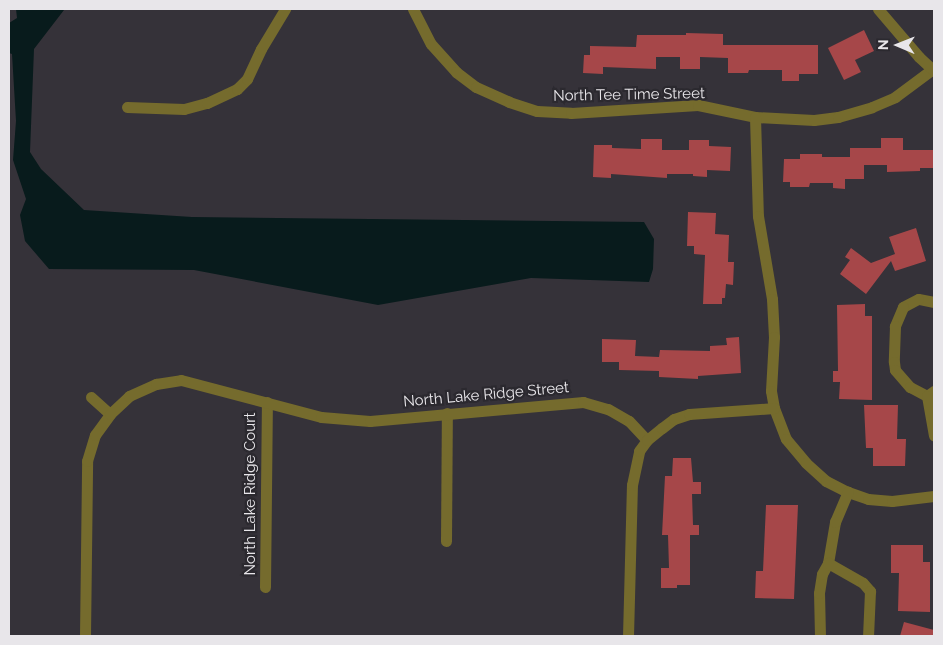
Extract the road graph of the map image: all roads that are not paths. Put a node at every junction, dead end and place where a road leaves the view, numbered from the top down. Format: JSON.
{"nodes":[{"id":1,"x":285,"y":9,"type":"edge"},
{"id":2,"x":413,"y":9,"type":"edge"},
{"id":3,"x":878,"y":9,"type":"edge"},
{"id":4,"x":934,"y":70,"type":"edge"},
{"id":5,"x":127,"y":107,"type":"dead end"},
{"id":6,"x":755,"y":117,"type":"junction"},
{"id":7,"x":934,"y":302,"type":"edge"},
{"id":8,"x":931,"y":394,"type":"edge"},
{"id":9,"x":91,"y":397,"type":"dead end"},
{"id":10,"x":267,"y":402,"type":"junction"},
{"id":11,"x":774,"y":408,"type":"junction"},
{"id":12,"x":110,"y":414,"type":"junction"},
{"id":13,"x":447,"y":414,"type":"junction"},
{"id":14,"x":934,"y":435,"type":"edge"},
{"id":15,"x":647,"y":440,"type":"junction"},
{"id":16,"x":848,"y":492,"type":"junction"},
{"id":17,"x":934,"y":496,"type":"edge"},
{"id":18,"x":446,"y":541,"type":"dead end"},
{"id":19,"x":828,"y":563,"type":"junction"},
{"id":20,"x":266,"y":587,"type":"dead end"},
{"id":21,"x":85,"y":636,"type":"edge"},
{"id":22,"x":628,"y":636,"type":"edge"},
{"id":23,"x":820,"y":636,"type":"edge"},
{"id":24,"x":868,"y":636,"type":"edge"}],
"edges":[{"from":1,"to":5,"type":"street"},
{"from":2,"to":6,"type":"street","name":"North Tee Time Street"},
{"from":3,"to":4,"type":"street"},
{"from":4,"to":6,"type":"street","name":"North Tee Time Street"},
{"from":6,"to":11,"type":"street"},
{"from":7,"to":8,"type":"street"},
{"from":8,"to":14,"type":"street"},
{"from":9,"to":12,"type":"street"},
{"from":10,"to":12,"type":"street","name":"North Lake Ridge Street"},
{"from":10,"to":13,"type":"street","name":"North Lake Ridge Street"},
{"from":10,"to":20,"type":"street","name":"North Lake Ridge Court"},
{"from":11,"to":15,"type":"street"},
{"from":11,"to":16,"type":"street"},
{"from":12,"to":21,"type":"street","name":"North Lake Ridge Street"},
{"from":13,"to":15,"type":"street","name":"North Lake Ridge Street"},
{"from":13,"to":18,"type":"street"},
{"from":15,"to":22,"type":"street"},
{"from":16,"to":17,"type":"street"},
{"from":16,"to":19,"type":"street"},
{"from":19,"to":23,"type":"street"},
{"from":19,"to":24,"type":"street"}]}
